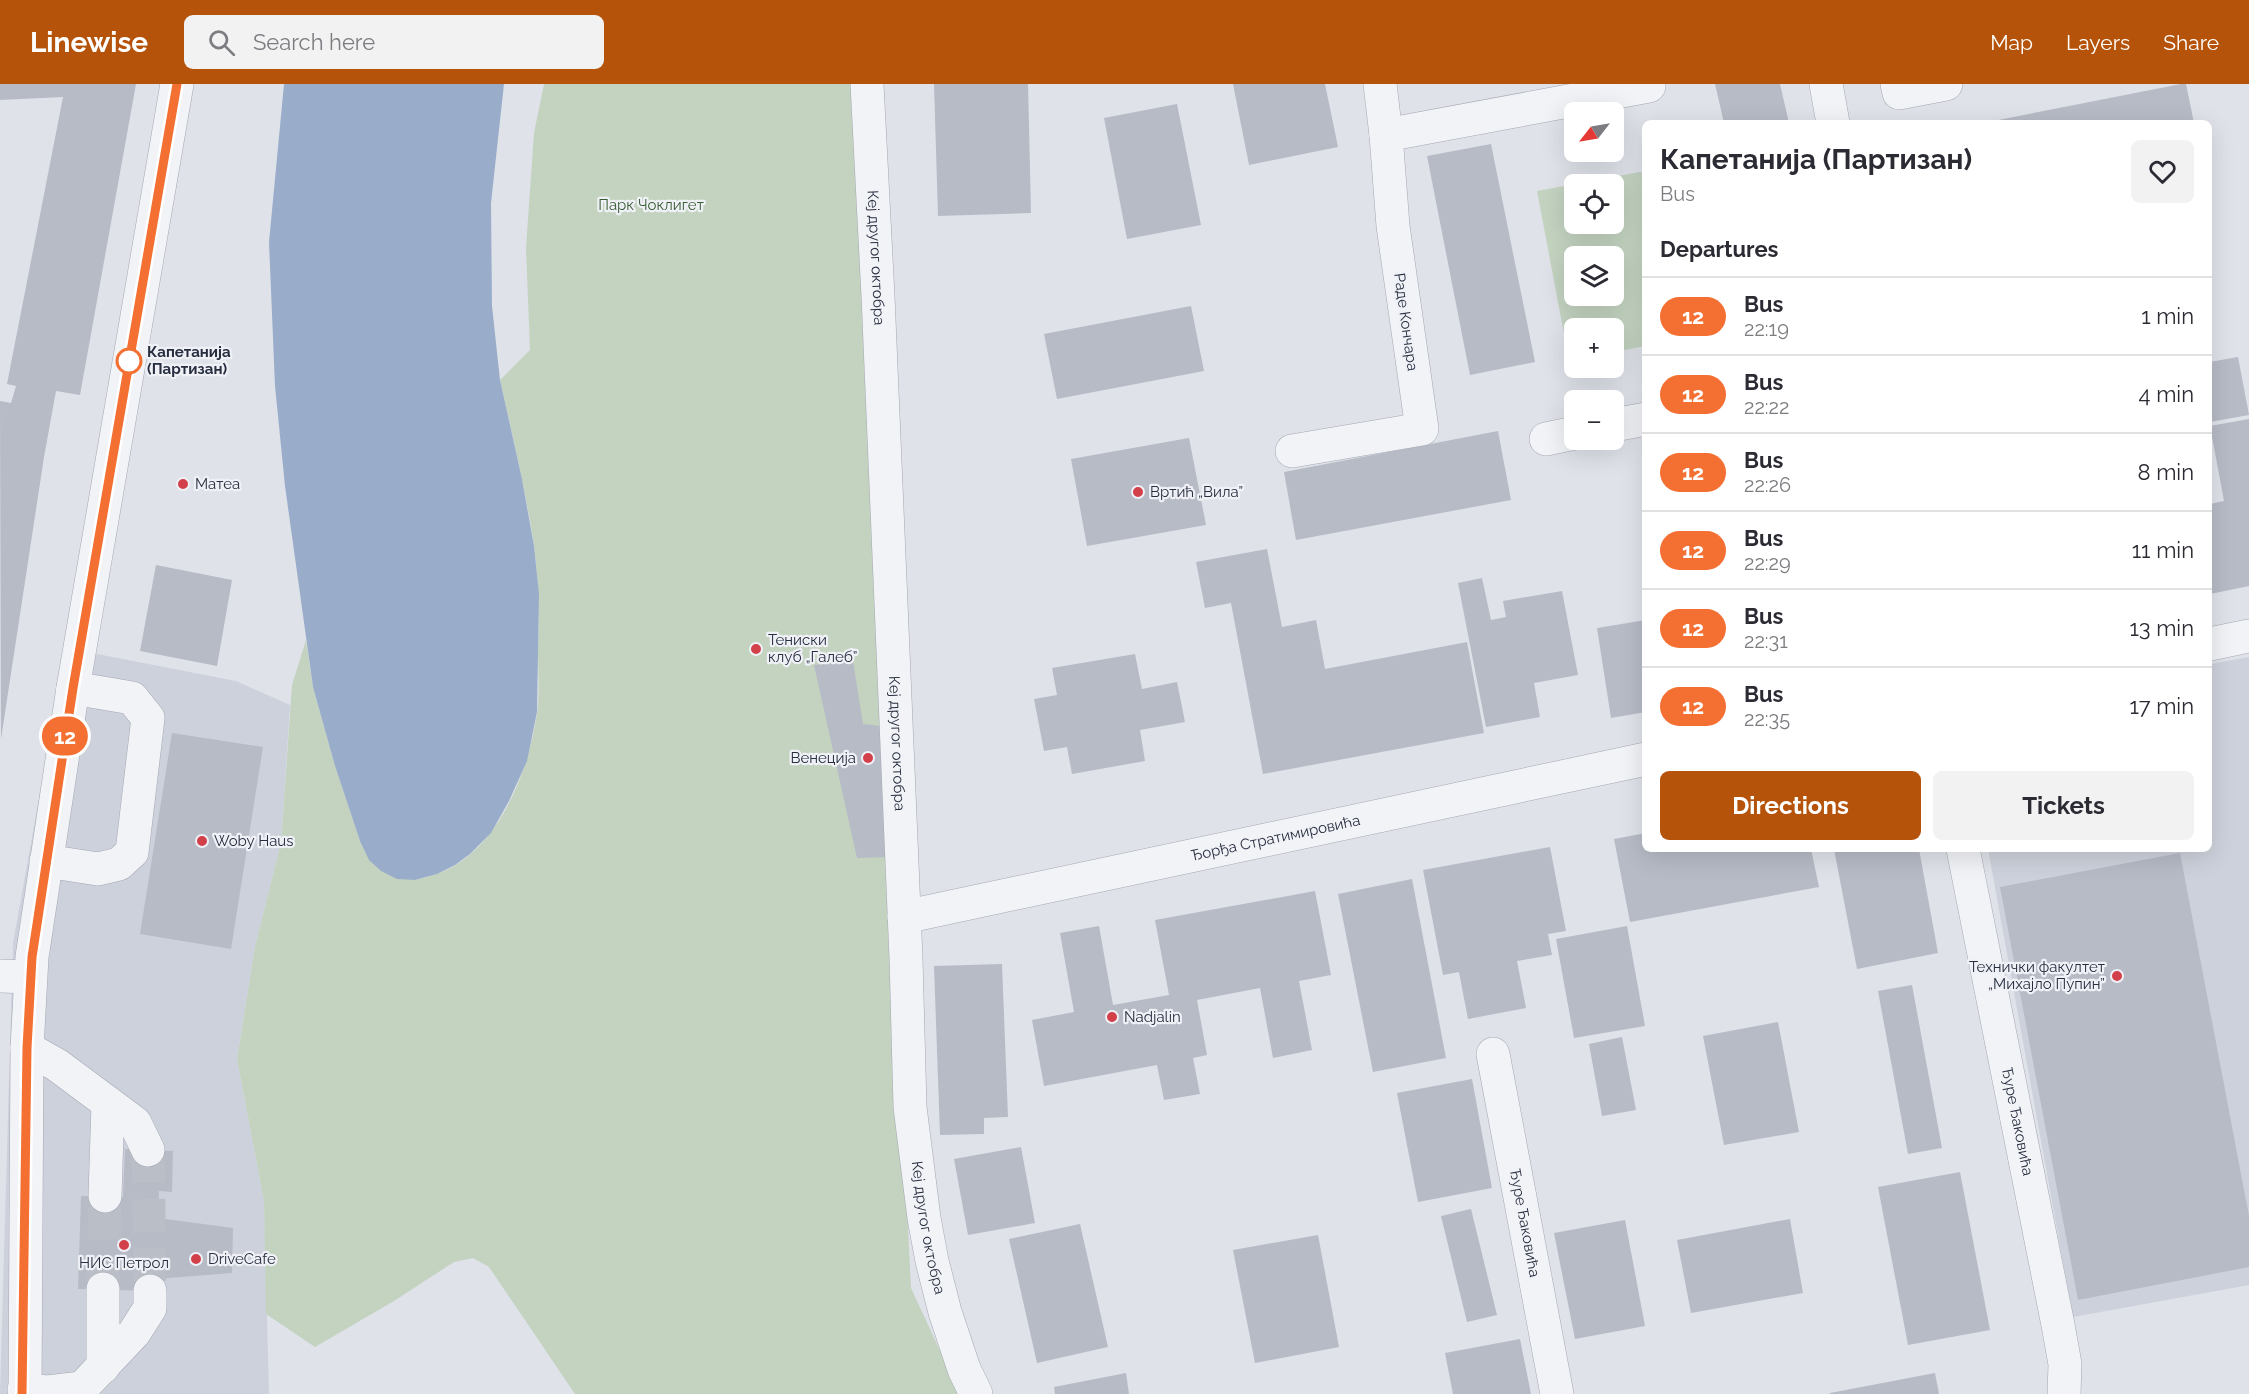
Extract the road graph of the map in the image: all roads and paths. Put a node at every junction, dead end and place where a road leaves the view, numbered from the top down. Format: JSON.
{"nodes":[{"id":1,"x":177,"y":84,"type":"edge"},
{"id":2,"x":867,"y":84,"type":"edge"},
{"id":3,"x":1380,"y":84,"type":"edge"},
{"id":4,"x":1826,"y":84,"type":"edge"},
{"id":5,"x":1897,"y":84,"type":"edge"},
{"id":6,"x":1947,"y":84,"type":"edge"},
{"id":7,"x":1648,"y":86,"type":"dead end"},
{"id":8,"x":1832,"y":120,"type":"edge"},
{"id":9,"x":1386,"y":135,"type":"junction"},
{"id":10,"x":1642,"y":420,"type":"edge"},
{"id":11,"x":1624,"y":423,"type":"edge"},
{"id":12,"x":1292,"y":451,"type":"dead end"},
{"id":13,"x":2249,"y":636,"type":"edge"},
{"id":14,"x":2212,"y":644,"type":"edge"},
{"id":15,"x":73,"y":688,"type":"junction"},
{"id":16,"x":1642,"y":760,"type":"edge"},
{"id":17,"x":1964,"y":852,"type":"edge"},
{"id":18,"x":46,"y":861,"type":"junction"},
{"id":19,"x":904,"y":917,"type":"junction"},
{"id":20,"x":15,"y":977,"type":"edge"},
{"id":21,"x":27,"y":1048,"type":"junction"},
{"id":22,"x":1493,"y":1054,"type":"dead end"},
{"id":23,"x":108,"y":1103,"type":"junction"},
{"id":24,"x":148,"y":1150,"type":"tunnel mouth"},
{"id":25,"x":105,"y":1196,"type":"tunnel mouth"},
{"id":26,"x":103,"y":1289,"type":"tunnel mouth"},
{"id":27,"x":150,"y":1291,"type":"tunnel mouth"},
{"id":28,"x":103,"y":1367,"type":"junction"},
{"id":29,"x":24,"y":1393,"type":"edge"},
{"id":30,"x":976,"y":1394,"type":"edge"},
{"id":31,"x":1557,"y":1394,"type":"edge"},
{"id":32,"x":2064,"y":1394,"type":"edge"}],
"edges":[{"from":1,"to":15,"type":"street"},
{"from":2,"to":19,"type":"street","name":"Кеј другог октобра"},
{"from":3,"to":9,"type":"street","name":"Раде Кончара"},
{"from":4,"to":8,"type":"street"},
{"from":5,"to":6,"type":"street"},
{"from":7,"to":9,"type":"street"},
{"from":9,"to":12,"type":"street","name":"Раде Кончара"},
{"from":10,"to":11,"type":"street"},
{"from":13,"to":14,"type":"street"},
{"from":15,"to":18,"type":"street"},
{"from":15,"to":18,"type":"street"},
{"from":16,"to":19,"type":"street","name":"Ђорђа Стратимировића"},
{"from":17,"to":32,"type":"street","name":"Ђуре Ђаковића"},
{"from":18,"to":20,"type":"street"},
{"from":19,"to":30,"type":"street","name":"Кеј другог октобра"},
{"from":20,"to":21,"type":"street"},
{"from":21,"to":23,"type":"street"},
{"from":21,"to":29,"type":"street"},
{"from":22,"to":31,"type":"street","name":"Ђуре Ђаковића"},
{"from":23,"to":24,"type":"street"},
{"from":23,"to":25,"type":"street"},
{"from":26,"to":28,"type":"street"},
{"from":27,"to":28,"type":"street"},
{"from":28,"to":29,"type":"street"}]}
